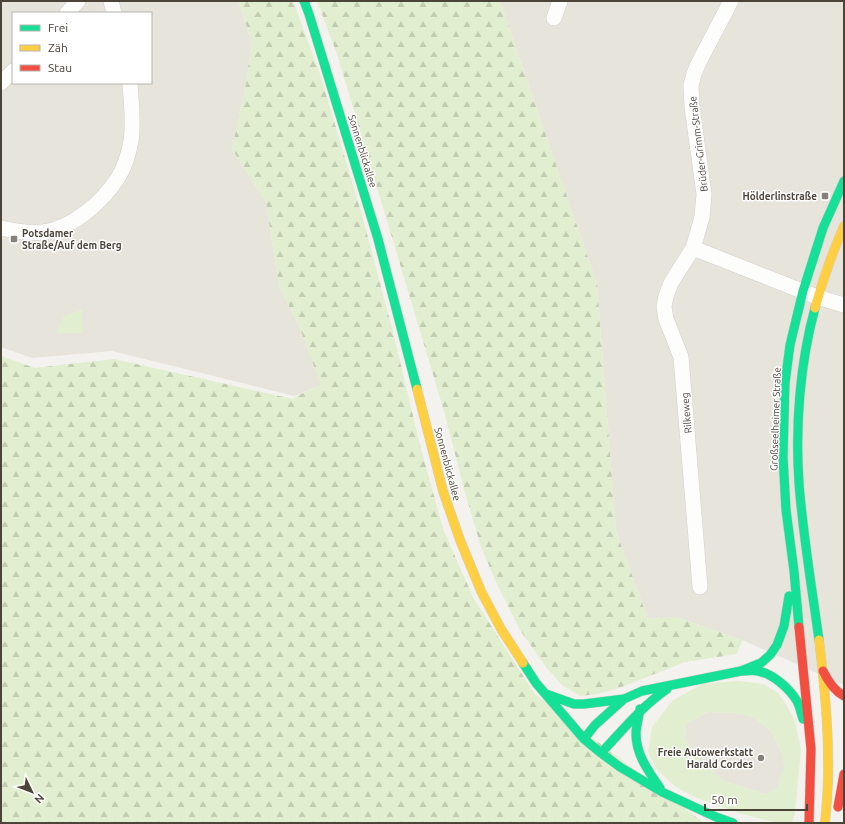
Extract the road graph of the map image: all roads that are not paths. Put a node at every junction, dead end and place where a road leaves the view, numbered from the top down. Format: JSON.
{"nodes":[{"id":1,"x":78,"y":1,"type":"edge"},
{"id":2,"x":111,"y":1,"type":"edge"},
{"id":3,"x":304,"y":1,"type":"edge"},
{"id":4,"x":560,"y":1,"type":"edge"},
{"id":5,"x":731,"y":1,"type":"edge"},
{"id":6,"x":68,"y":12,"type":"edge"},
{"id":7,"x":114,"y":12,"type":"edge"},
{"id":8,"x":554,"y":18,"type":"dead end"},
{"id":9,"x":12,"y":71,"type":"edge"},
{"id":10,"x":1,"y":83,"type":"edge"},
{"id":11,"x":130,"y":84,"type":"edge"},
{"id":12,"x":844,"y":181,"type":"edge"},
{"id":13,"x":844,"y":226,"type":"edge"},
{"id":14,"x":1,"y":228,"type":"edge"},
{"id":15,"x":692,"y":248,"type":"junction"},
{"id":16,"x":803,"y":291,"type":"junction"},
{"id":17,"x":817,"y":297,"type":"junction"},
{"id":18,"x":844,"y":305,"type":"edge"},
{"id":19,"x":794,"y":571,"type":"junction"},
{"id":20,"x":700,"y":587,"type":"dead end"},
{"id":21,"x":741,"y":671,"type":"junction"},
{"id":22,"x":823,"y":671,"type":"junction"},
{"id":23,"x":673,"y":685,"type":"junction"},
{"id":24,"x":545,"y":693,"type":"junction"},
{"id":25,"x":844,"y":696,"type":"edge"},
{"id":26,"x":624,"y":699,"type":"junction"},
{"id":27,"x":640,"y":710,"type":"junction"},
{"id":28,"x":584,"y":739,"type":"junction"},
{"id":29,"x":811,"y":749,"type":"junction"},
{"id":30,"x":601,"y":753,"type":"junction"},
{"id":31,"x":844,"y":774,"type":"edge"},
{"id":32,"x":662,"y":792,"type":"junction"},
{"id":33,"x":835,"y":818,"type":"dead end"},
{"id":34,"x":733,"y":823,"type":"edge"},
{"id":35,"x":809,"y":823,"type":"edge"},
{"id":36,"x":825,"y":823,"type":"edge"}],
"edges":[{"from":1,"to":6,"type":"street"},
{"from":2,"to":7,"type":"street"},
{"from":3,"to":24,"type":"main road","name":"Sonnenblickallee"},
{"from":4,"to":8,"type":"street"},
{"from":5,"to":15,"type":"street","name":"Brüder-Grimm-Straße"},
{"from":9,"to":10,"type":"street"},
{"from":11,"to":14,"type":"street"},
{"from":12,"to":16,"type":"main road","name":"Großseelheimer Straße"},
{"from":13,"to":17,"type":"main road"},
{"from":15,"to":16,"type":"street"},
{"from":15,"to":20,"type":"street","name":"Rilkeweg"},
{"from":16,"to":17,"type":"street"},
{"from":16,"to":19,"type":"main road","name":"Großseelheimer Straße"},
{"from":17,"to":18,"type":"street"},
{"from":17,"to":22,"type":"main road"},
{"from":19,"to":21,"type":"main road"},
{"from":19,"to":29,"type":"main road","name":"Großseelheimer Straße"},
{"from":21,"to":23,"type":"main road"},
{"from":21,"to":29,"type":"main road"},
{"from":22,"to":25,"type":"main road"},
{"from":22,"to":36,"type":"main road"},
{"from":23,"to":26,"type":"main road"},
{"from":23,"to":27,"type":"main road"},
{"from":24,"to":26,"type":"main road"},
{"from":24,"to":28,"type":"main road","name":"Sonnenblickallee"},
{"from":26,"to":28,"type":"main road"},
{"from":27,"to":30,"type":"main road"},
{"from":27,"to":32,"type":"main road"},
{"from":28,"to":30,"type":"main road","name":"Sonnenblickallee"},
{"from":29,"to":35,"type":"main road"},
{"from":30,"to":32,"type":"main road","name":"Sonnenblickallee"},
{"from":31,"to":33,"type":"main road"},
{"from":32,"to":34,"type":"main road","name":"Sonnenblickallee"}]}
